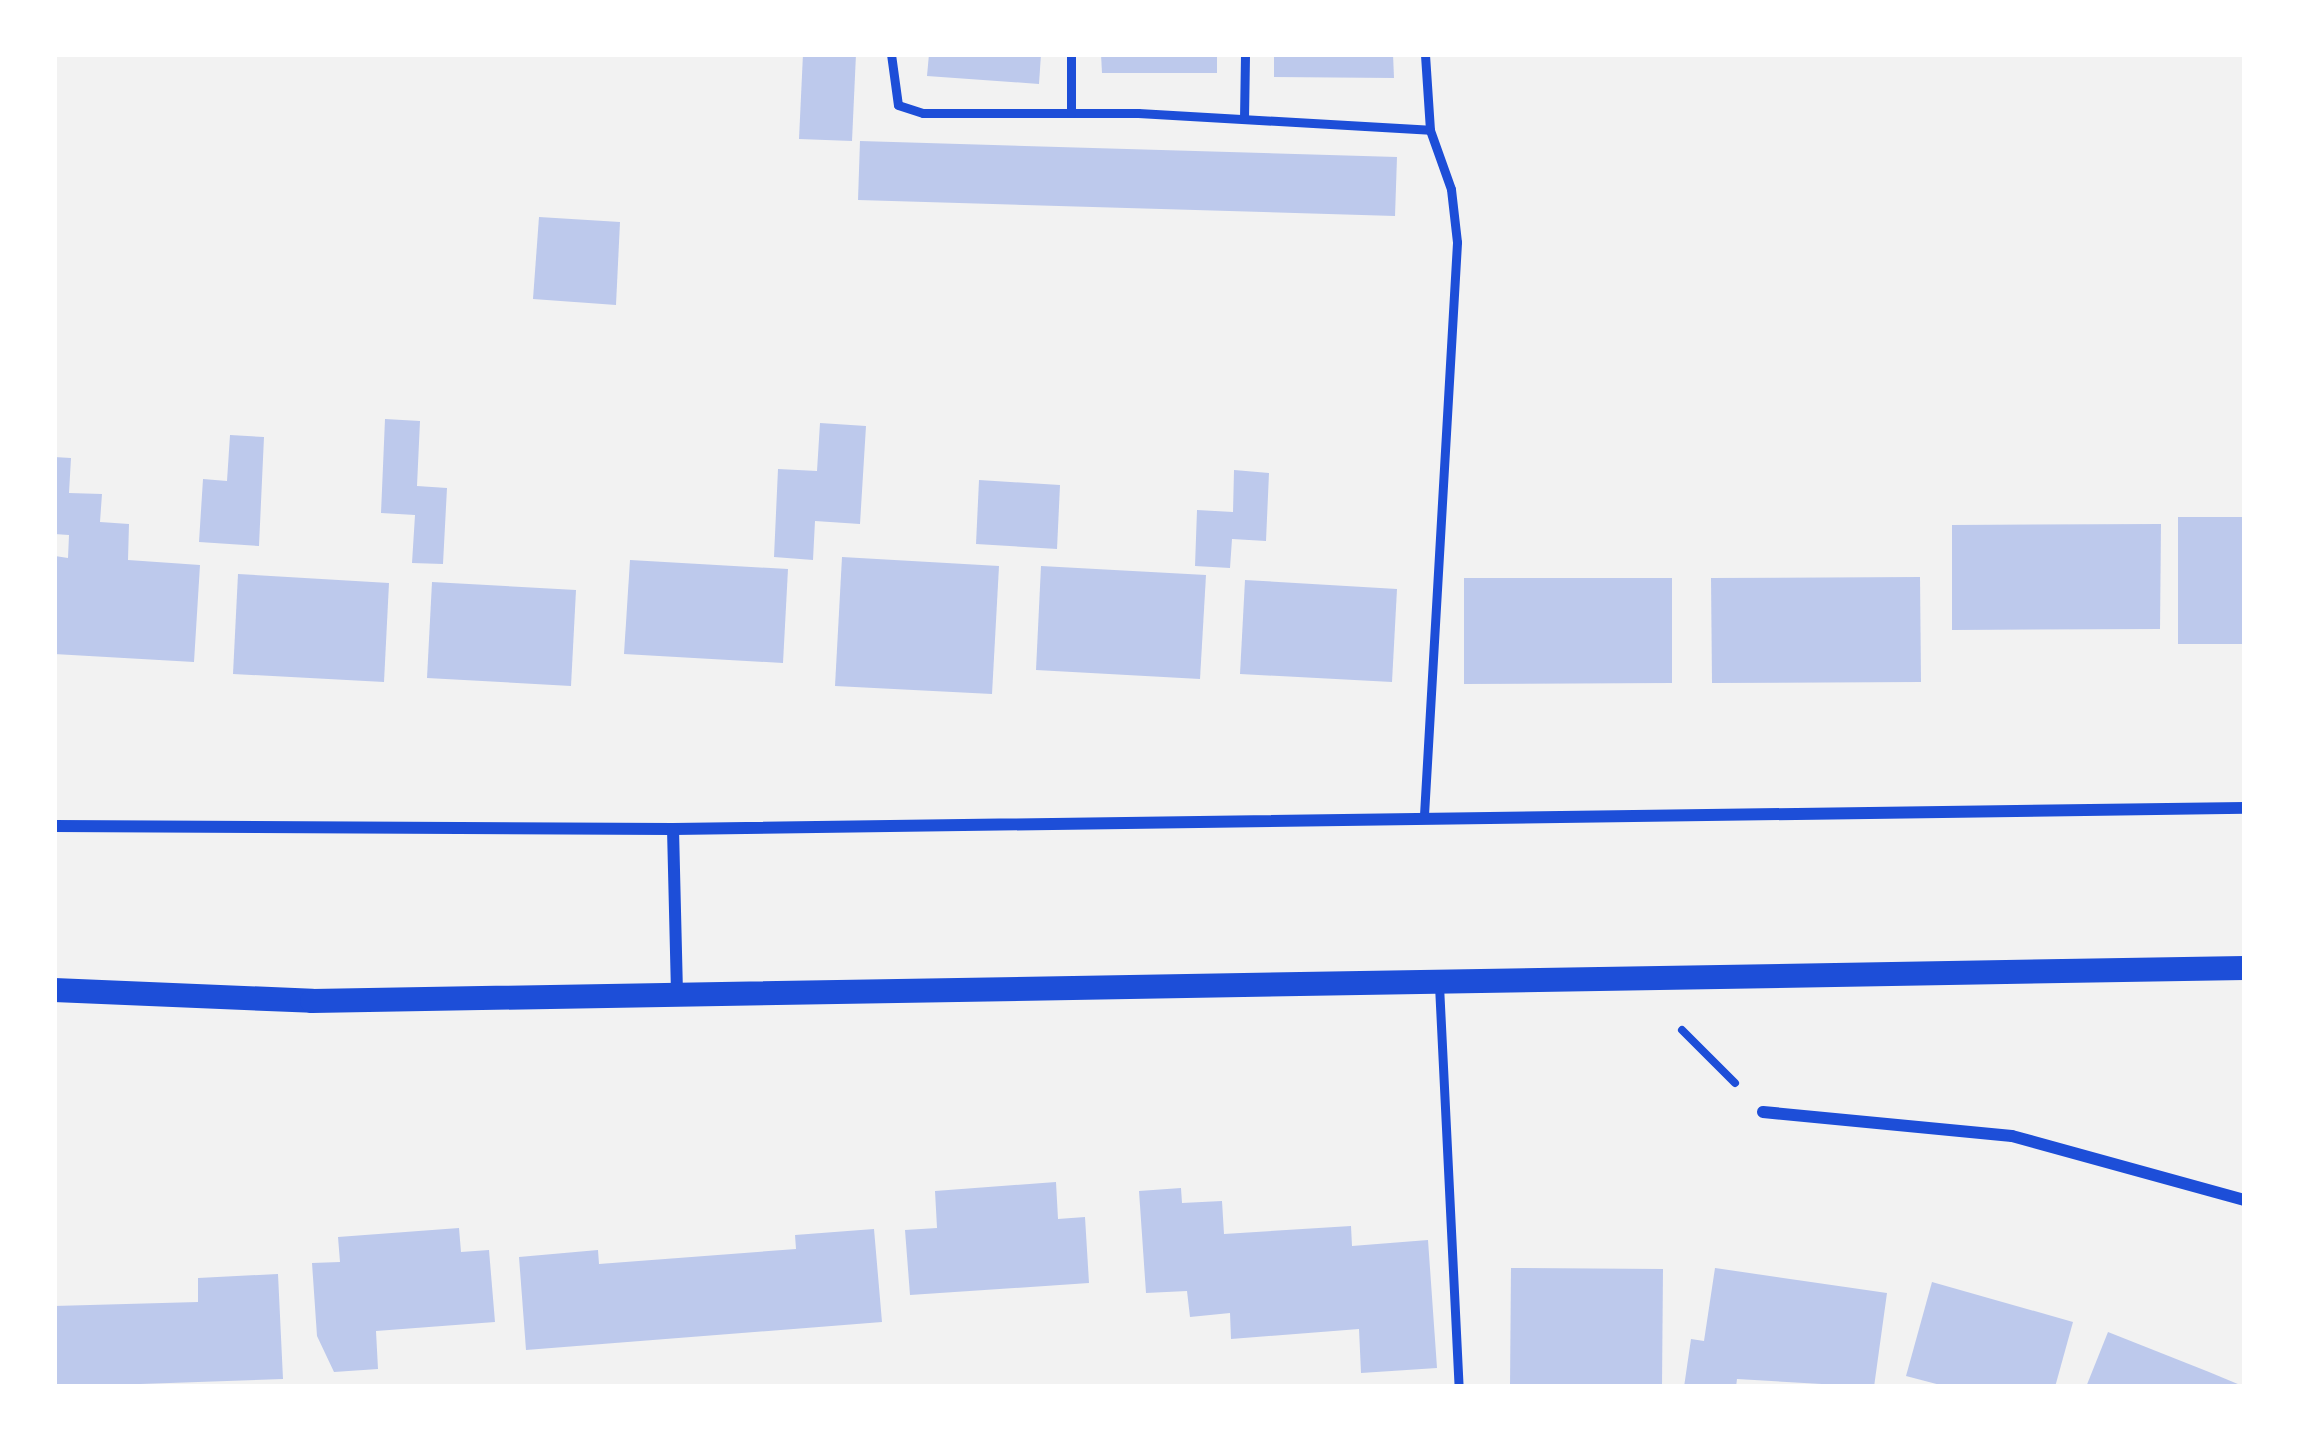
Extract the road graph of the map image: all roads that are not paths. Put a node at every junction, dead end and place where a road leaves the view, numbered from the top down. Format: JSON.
{"nodes":[{"id":1,"x":890,"y":54,"type":"edge"},
{"id":2,"x":1072,"y":54,"type":"edge"},
{"id":3,"x":1245,"y":54,"type":"edge"},
{"id":4,"x":1426,"y":54,"type":"edge"},
{"id":5,"x":1071,"y":113,"type":"junction"},
{"id":6,"x":1244,"y":119,"type":"junction"},
{"id":7,"x":1430,"y":130,"type":"junction"},
{"id":8,"x":2245,"y":808,"type":"edge"},
{"id":9,"x":1424,"y":815,"type":"junction"},
{"id":10,"x":54,"y":826,"type":"edge"},
{"id":11,"x":673,"y":829,"type":"junction"},
{"id":12,"x":2245,"y":968,"type":"edge"},
{"id":13,"x":1439,"y":977,"type":"junction"},
{"id":14,"x":54,"y":990,"type":"edge"},
{"id":15,"x":677,"y":990,"type":"junction"},
{"id":16,"x":1763,"y":1112,"type":"road end"},
{"id":17,"x":2245,"y":1200,"type":"edge"},
{"id":18,"x":1459,"y":1387,"type":"edge"}],
"edges":[{"from":1,"to":5,"type":"lane"},
{"from":2,"to":5,"type":"lane"},
{"from":3,"to":6,"type":"lane"},
{"from":4,"to":7,"type":"lane"},
{"from":5,"to":6,"type":"lane"},
{"from":6,"to":7,"type":"lane"},
{"from":7,"to":9,"type":"lane"},
{"from":8,"to":9,"type":"street"},
{"from":9,"to":11,"type":"street"},
{"from":10,"to":11,"type":"street"},
{"from":11,"to":15,"type":"street"},
{"from":12,"to":13,"type":"main road"},
{"from":13,"to":15,"type":"main road"},
{"from":13,"to":18,"type":"lane"},
{"from":14,"to":15,"type":"main road"},
{"from":16,"to":17,"type":"street"}]}
